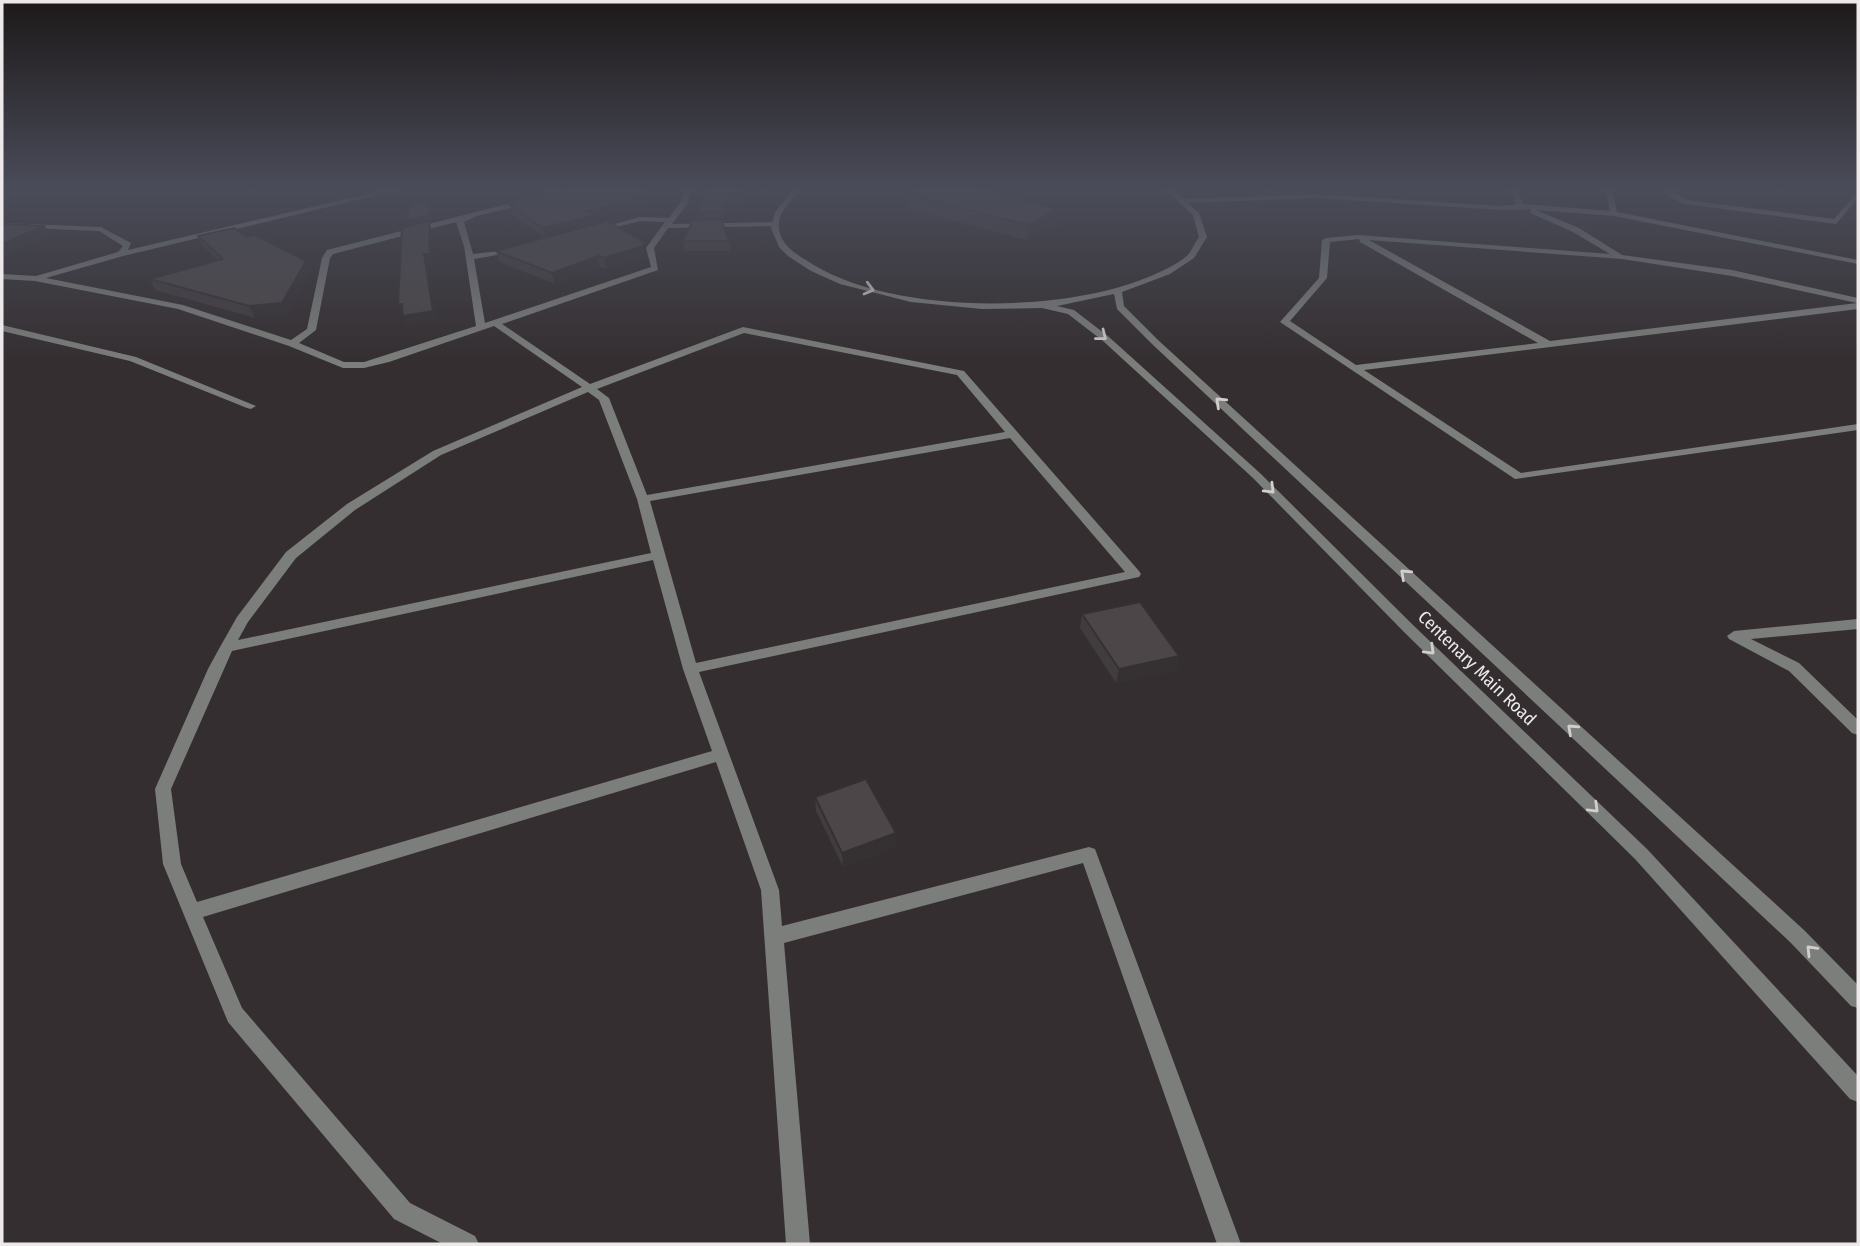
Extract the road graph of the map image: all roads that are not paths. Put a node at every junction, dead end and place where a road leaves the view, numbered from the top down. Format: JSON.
{"nodes":[{"id":1,"x":126,"y":247,"type":"edge"},
{"id":2,"x":150,"y":247,"type":"edge"},
{"id":3,"x":346,"y":247,"type":"edge"},
{"id":4,"x":467,"y":247,"type":"edge"},
{"id":5,"x":528,"y":247,"type":"edge"},
{"id":6,"x":651,"y":247,"type":"edge"},
{"id":7,"x":784,"y":247,"type":"edge"},
{"id":8,"x":1197,"y":247,"type":"edge"},
{"id":9,"x":1326,"y":247,"type":"edge"},
{"id":10,"x":1376,"y":247,"type":"edge"},
{"id":11,"x":1492,"y":247,"type":"edge"},
{"id":12,"x":1605,"y":247,"type":"edge"},
{"id":13,"x":1782,"y":247,"type":"edge"},
{"id":14,"x":121,"y":254,"type":"junction"},
{"id":15,"x":470,"y":257,"type":"junction"},
{"id":16,"x":1622,"y":257,"type":"junction"},
{"id":17,"x":1858,"y":262,"type":"edge"},
{"id":18,"x":2,"y":277,"type":"edge"},
{"id":19,"x":35,"y":278,"type":"junction"},
{"id":20,"x":1118,"y":292,"type":"junction"},
{"id":21,"x":1858,"y":303,"type":"edge"},
{"id":22,"x":1042,"y":305,"type":"junction"},
{"id":23,"x":488,"y":325,"type":"junction"},
{"id":24,"x":2,"y":328,"type":"edge"},
{"id":25,"x":292,"y":344,"type":"junction"},
{"id":26,"x":1548,"y":344,"type":"junction"},
{"id":27,"x":1355,"y":368,"type":"junction"},
{"id":28,"x":589,"y":388,"type":"junction"},
{"id":29,"x":251,"y":406,"type":"dead end"},
{"id":30,"x":1858,"y":427,"type":"edge"},
{"id":31,"x":1013,"y":434,"type":"junction"},
{"id":32,"x":643,"y":499,"type":"junction"},
{"id":33,"x":659,"y":555,"type":"junction"},
{"id":34,"x":1858,"y":624,"type":"edge"},
{"id":35,"x":227,"y":647,"type":"junction"},
{"id":36,"x":690,"y":669,"type":"junction"},
{"id":37,"x":1858,"y":729,"type":"edge"},
{"id":38,"x":721,"y":754,"type":"junction"},
{"id":39,"x":191,"y":912,"type":"junction"},
{"id":40,"x":774,"y":937,"type":"junction"},
{"id":41,"x":1858,"y":999,"type":"edge"},
{"id":42,"x":1858,"y":1091,"type":"edge"},
{"id":43,"x":467,"y":1244,"type":"edge"},
{"id":44,"x":798,"y":1244,"type":"edge"},
{"id":45,"x":1229,"y":1244,"type":"edge"}],
"edges":[{"from":1,"to":14,"type":"street"},
{"from":2,"to":14,"type":"street"},
{"from":3,"to":25,"type":"street"},
{"from":4,"to":15,"type":"street"},
{"from":5,"to":15,"type":"street"},
{"from":6,"to":23,"type":"street"},
{"from":7,"to":22,"type":"street","name":"Centenary Main Road","one_way":true},
{"from":8,"to":20,"type":"street","name":"Centenary Main Road"},
{"from":9,"to":27,"type":"street"},
{"from":10,"to":26,"type":"street"},
{"from":11,"to":16,"type":"street"},
{"from":12,"to":16,"type":"street"},
{"from":13,"to":17,"type":"street"},
{"from":14,"to":19,"type":"street"},
{"from":15,"to":23,"type":"street"},
{"from":16,"to":21,"type":"street"},
{"from":18,"to":19,"type":"street"},
{"from":19,"to":25,"type":"street"},
{"from":20,"to":22,"type":"street","name":"Centenary Main Road"},
{"from":41,"to":20,"type":"street","name":"Centenary Main Road","one_way":true},
{"from":21,"to":26,"type":"street"},
{"from":22,"to":42,"type":"street","name":"Centenary Main Road","one_way":true},
{"from":23,"to":25,"type":"street"},
{"from":23,"to":28,"type":"street"},
{"from":24,"to":29,"type":"street"},
{"from":26,"to":27,"type":"street"},
{"from":27,"to":30,"type":"street"},
{"from":28,"to":31,"type":"street"},
{"from":28,"to":32,"type":"street"},
{"from":28,"to":35,"type":"street"},
{"from":31,"to":32,"type":"street"},
{"from":31,"to":36,"type":"street"},
{"from":32,"to":33,"type":"street"},
{"from":33,"to":35,"type":"street"},
{"from":33,"to":36,"type":"street"},
{"from":34,"to":37,"type":"street"},
{"from":35,"to":39,"type":"street"},
{"from":36,"to":38,"type":"street"},
{"from":38,"to":39,"type":"street"},
{"from":38,"to":40,"type":"street"},
{"from":39,"to":43,"type":"street"},
{"from":40,"to":44,"type":"street"},
{"from":40,"to":45,"type":"street"}]}
